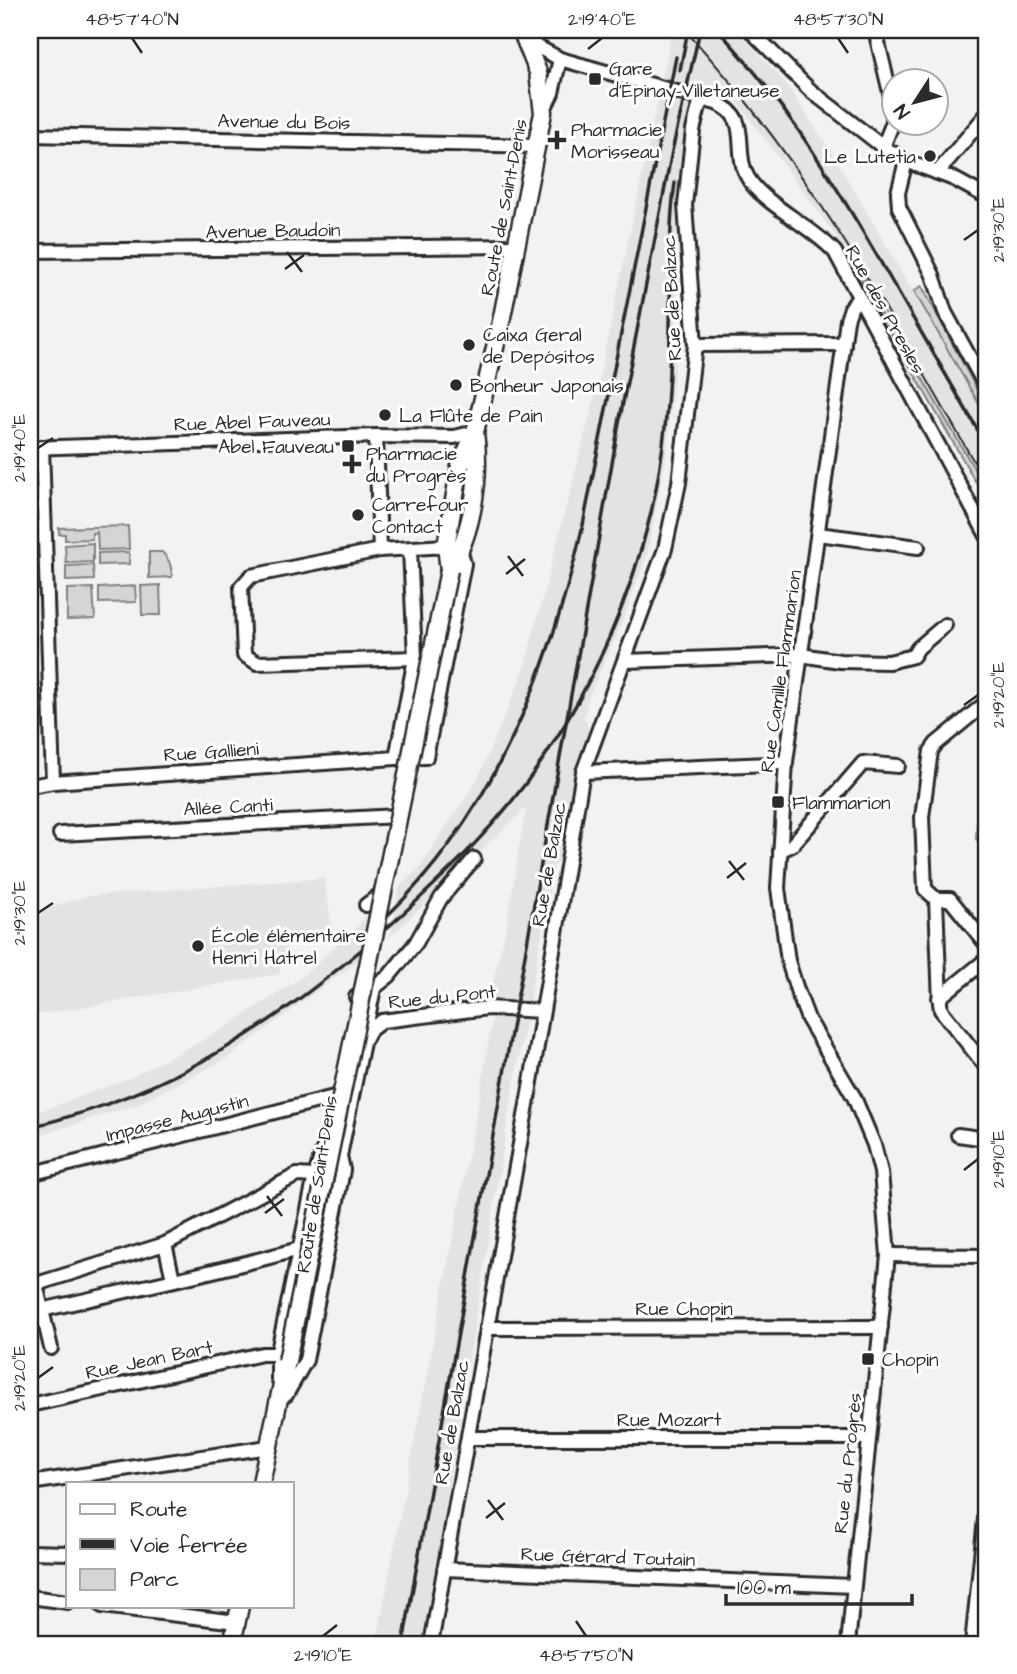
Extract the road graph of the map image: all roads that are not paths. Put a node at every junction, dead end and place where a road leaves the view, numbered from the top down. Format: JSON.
{"nodes":[{"id":1,"x":509,"y":30,"type":"edge"},
{"id":2,"x":750,"y":30,"type":"edge"},
{"id":3,"x":875,"y":30,"type":"edge"},
{"id":4,"x":523,"y":35,"type":"edge"},
{"id":5,"x":560,"y":59,"type":"junction"},
{"id":6,"x":704,"y":99,"type":"junction"},
{"id":7,"x":543,"y":113,"type":"junction"},
{"id":8,"x":987,"y":114,"type":"edge"},
{"id":9,"x":30,"y":135,"type":"edge"},
{"id":10,"x":537,"y":146,"type":"junction"},
{"id":11,"x":883,"y":147,"type":"junction"},
{"id":12,"x":906,"y":161,"type":"junction"},
{"id":13,"x":937,"y":173,"type":"junction"},
{"id":14,"x":987,"y":197,"type":"edge"},
{"id":15,"x":516,"y":246,"type":"junction"},
{"id":16,"x":30,"y":251,"type":"edge"},
{"id":17,"x":859,"y":297,"type":"junction"},
{"id":18,"x":844,"y":344,"type":"junction"},
{"id":19,"x":695,"y":345,"type":"junction"},
{"id":20,"x":987,"y":389,"type":"edge"},
{"id":21,"x":475,"y":432,"type":"junction"},
{"id":22,"x":376,"y":436,"type":"junction"},
{"id":23,"x":36,"y":447,"type":"edge"},
{"id":24,"x":818,"y":534,"type":"junction"},
{"id":25,"x":987,"y":536,"type":"edge"},
{"id":26,"x":918,"y":547,"type":"dead end"},
{"id":27,"x":410,"y":549,"type":"junction"},
{"id":28,"x":453,"y":549,"type":"junction"},
{"id":29,"x":380,"y":550,"type":"junction"},
{"id":30,"x":945,"y":625,"type":"dead end"},
{"id":31,"x":801,"y":656,"type":"junction"},
{"id":32,"x":415,"y":658,"type":"junction"},
{"id":33,"x":625,"y":661,"type":"junction"},
{"id":34,"x":987,"y":702,"type":"edge"},
{"id":35,"x":402,"y":758,"type":"junction"},
{"id":36,"x":786,"y":762,"type":"junction"},
{"id":37,"x":898,"y":766,"type":"dead end"},
{"id":38,"x":583,"y":772,"type":"junction"},
{"id":39,"x":53,"y":782,"type":"junction"},
{"id":40,"x":30,"y":786,"type":"edge"},
{"id":41,"x":398,"y":816,"type":"junction"},
{"id":42,"x":61,"y":834,"type":"dead end"},
{"id":43,"x":780,"y":851,"type":"junction"},
{"id":44,"x":474,"y":859,"type":"dead end"},
{"id":45,"x":936,"y":899,"type":"junction"},
{"id":46,"x":366,"y":905,"type":"dead end"},
{"id":47,"x":987,"y":945,"type":"edge"},
{"id":48,"x":987,"y":959,"type":"edge"},
{"id":49,"x":374,"y":988,"type":"junction"},
{"id":50,"x":939,"y":998,"type":"junction"},
{"id":51,"x":542,"y":1011,"type":"junction"},
{"id":52,"x":361,"y":1050,"type":"junction"},
{"id":53,"x":985,"y":1060,"type":"edge"},
{"id":54,"x":334,"y":1097,"type":"junction"},
{"id":55,"x":958,"y":1135,"type":"dead end"},
{"id":56,"x":987,"y":1139,"type":"edge"},
{"id":57,"x":30,"y":1174,"type":"edge"},
{"id":58,"x":314,"y":1176,"type":"junction"},
{"id":59,"x":165,"y":1244,"type":"junction"},
{"id":60,"x":299,"y":1249,"type":"junction"},
{"id":61,"x":888,"y":1255,"type":"junction"},
{"id":62,"x":987,"y":1256,"type":"edge"},
{"id":63,"x":173,"y":1279,"type":"junction"},
{"id":64,"x":33,"y":1285,"type":"edge"},
{"id":65,"x":42,"y":1310,"type":"junction"},
{"id":66,"x":881,"y":1327,"type":"junction"},
{"id":67,"x":486,"y":1328,"type":"junction"},
{"id":68,"x":51,"y":1348,"type":"dead end"},
{"id":69,"x":282,"y":1357,"type":"junction"},
{"id":70,"x":283,"y":1394,"type":"junction"},
{"id":71,"x":30,"y":1405,"type":"edge"},
{"id":72,"x":468,"y":1438,"type":"junction"},
{"id":73,"x":869,"y":1438,"type":"junction"},
{"id":74,"x":268,"y":1447,"type":"junction"},
{"id":75,"x":266,"y":1482,"type":"edge"},
{"id":76,"x":266,"y":1482,"type":"edge"},
{"id":77,"x":30,"y":1483,"type":"edge"},
{"id":78,"x":987,"y":1499,"type":"edge"},
{"id":79,"x":985,"y":1541,"type":"edge"},
{"id":80,"x":30,"y":1552,"type":"edge"},
{"id":81,"x":66,"y":1553,"type":"edge"},
{"id":82,"x":444,"y":1569,"type":"junction"},
{"id":83,"x":853,"y":1586,"type":"junction"},
{"id":84,"x":30,"y":1597,"type":"edge"},
{"id":85,"x":66,"y":1602,"type":"edge"},
{"id":86,"x":136,"y":1608,"type":"edge"},
{"id":87,"x":239,"y":1614,"type":"edge"},
{"id":88,"x":233,"y":1644,"type":"edge"},
{"id":89,"x":431,"y":1644,"type":"edge"},
{"id":90,"x":848,"y":1644,"type":"edge"},
{"id":91,"x":972,"y":1644,"type":"edge"}],
"edges":[{"from":1,"to":4,"type":"main road"},
{"from":2,"to":11,"type":"street"},
{"from":3,"to":11,"type":"street"},
{"from":4,"to":5,"type":"street"},
{"from":4,"to":7,"type":"main road","name":"Route de Saint-Denis"},
{"from":5,"to":6,"type":"street"},
{"from":5,"to":7,"type":"street","name":"Route de Saint-Denis"},
{"from":6,"to":17,"type":"street","name":"Rue des Presles"},
{"from":6,"to":19,"type":"street","name":"Rue de Balzac"},
{"from":7,"to":10,"type":"main road","name":"Route de Saint-Denis"},
{"from":8,"to":13,"type":"street"},
{"from":9,"to":10,"type":"street","name":"Avenue du Bois"},
{"from":10,"to":15,"type":"main road","name":"Route de Saint-Denis"},
{"from":11,"to":12,"type":"street"},
{"from":12,"to":13,"type":"street"},
{"from":12,"to":20,"type":"street"},
{"from":13,"to":14,"type":"street"},
{"from":15,"to":16,"type":"street","name":"Avenue Baudoin"},
{"from":15,"to":21,"type":"main road","name":"Route de Saint-Denis"},
{"from":17,"to":18,"type":"street","name":"Rue Camille Flammarion"},
{"from":17,"to":25,"type":"street","name":"Rue des Presles"},
{"from":18,"to":19,"type":"street"},
{"from":18,"to":24,"type":"street","name":"Rue Camille Flammarion"},
{"from":19,"to":33,"type":"street","name":"Rue de Balzac"},
{"from":21,"to":22,"type":"street","name":"Rue Abel Fauveau"},
{"from":21,"to":28,"type":"main road","name":"Route de Saint-Denis"},
{"from":22,"to":23,"type":"street","name":"Rue Abel Fauveau"},
{"from":22,"to":29,"type":"street"},
{"from":23,"to":39,"type":"street"},
{"from":24,"to":26,"type":"street"},
{"from":24,"to":31,"type":"street","name":"Rue Camille Flammarion"},
{"from":27,"to":28,"type":"street"},
{"from":27,"to":29,"type":"street"},
{"from":27,"to":32,"type":"street"},
{"from":28,"to":35,"type":"street","name":"Route de Saint-Denis"},
{"from":28,"to":69,"type":"main road","name":"Route de Saint-Denis","bridge":true},
{"from":29,"to":32,"type":"street"},
{"from":30,"to":31,"type":"street"},
{"from":31,"to":33,"type":"street"},
{"from":31,"to":36,"type":"street","name":"Rue Camille Flammarion"},
{"from":32,"to":35,"type":"street"},
{"from":33,"to":38,"type":"street","name":"Rue de Balzac"},
{"from":34,"to":45,"type":"street"},
{"from":35,"to":39,"type":"street","name":"Rue Gallieni"},
{"from":35,"to":41,"type":"street"},
{"from":36,"to":38,"type":"street"},
{"from":36,"to":43,"type":"street","name":"Rue Camille Flammarion"},
{"from":37,"to":43,"type":"street"},
{"from":38,"to":51,"type":"street","name":"Rue de Balzac"},
{"from":39,"to":40,"type":"street","name":"Rue Gallieni"},
{"from":41,"to":42,"type":"street","name":"Allée Canti"},
{"from":41,"to":46,"type":"street"},
{"from":43,"to":61,"type":"street","name":"Rue Camille Flammarion"},
{"from":44,"to":49,"type":"street"},
{"from":45,"to":47,"type":"street"},
{"from":45,"to":50,"type":"street"},
{"from":48,"to":50,"type":"street"},
{"from":49,"to":52,"type":"street","name":"Route de Saint-Denis"},
{"from":49,"to":54,"type":"street","name":"Route de Saint-Denis"},
{"from":50,"to":53,"type":"street"},
{"from":51,"to":52,"type":"street","name":"Rue du Pont"},
{"from":51,"to":67,"type":"street","name":"Rue de Balzac"},
{"from":52,"to":70,"type":"street","name":"Route de Saint-Denis"},
{"from":54,"to":57,"type":"street","name":"Impasse Augustin"},
{"from":54,"to":58,"type":"street","name":"Route de Saint-Denis"},
{"from":55,"to":56,"type":"street"},
{"from":58,"to":59,"type":"street"},
{"from":58,"to":60,"type":"street","name":"Route de Saint-Denis"},
{"from":59,"to":63,"type":"street"},
{"from":59,"to":64,"type":"street"},
{"from":60,"to":63,"type":"street"},
{"from":60,"to":69,"type":"street","name":"Route de Saint-Denis"},
{"from":61,"to":62,"type":"street"},
{"from":61,"to":66,"type":"street","name":"Rue Camille Flammarion"},
{"from":63,"to":65,"type":"street"},
{"from":64,"to":65,"type":"street"},
{"from":65,"to":68,"type":"street"},
{"from":66,"to":67,"type":"street","name":"Rue Chopin"},
{"from":66,"to":73,"type":"street","name":"Rue du Progrès"},
{"from":67,"to":72,"type":"street","name":"Rue de Balzac"},
{"from":69,"to":70,"type":"main road","name":"Route de Saint-Denis"},
{"from":69,"to":71,"type":"street","name":"Rue Jean Bart"},
{"from":70,"to":74,"type":"main road","name":"Route de Saint-Denis"},
{"from":70,"to":75,"type":"main road","name":"Route de Saint-Denis"},
{"from":72,"to":73,"type":"street","name":"Rue Mozart"},
{"from":72,"to":82,"type":"street","name":"Rue de Balzac"},
{"from":73,"to":83,"type":"street","name":"Rue du Progrès"},
{"from":74,"to":76,"type":"main road","name":"Route de Saint-Denis"},
{"from":74,"to":77,"type":"street"},
{"from":78,"to":79,"type":"street"},
{"from":79,"to":91,"type":"street"},
{"from":80,"to":81,"type":"street"},
{"from":82,"to":83,"type":"street","name":"Rue Gérard Toutain"},
{"from":82,"to":89,"type":"street","name":"Rue de Balzac"},
{"from":83,"to":90,"type":"street","name":"Rue du Progrès"},
{"from":84,"to":85,"type":"street"},
{"from":86,"to":87,"type":"street"},
{"from":87,"to":88,"type":"main road"}]}
